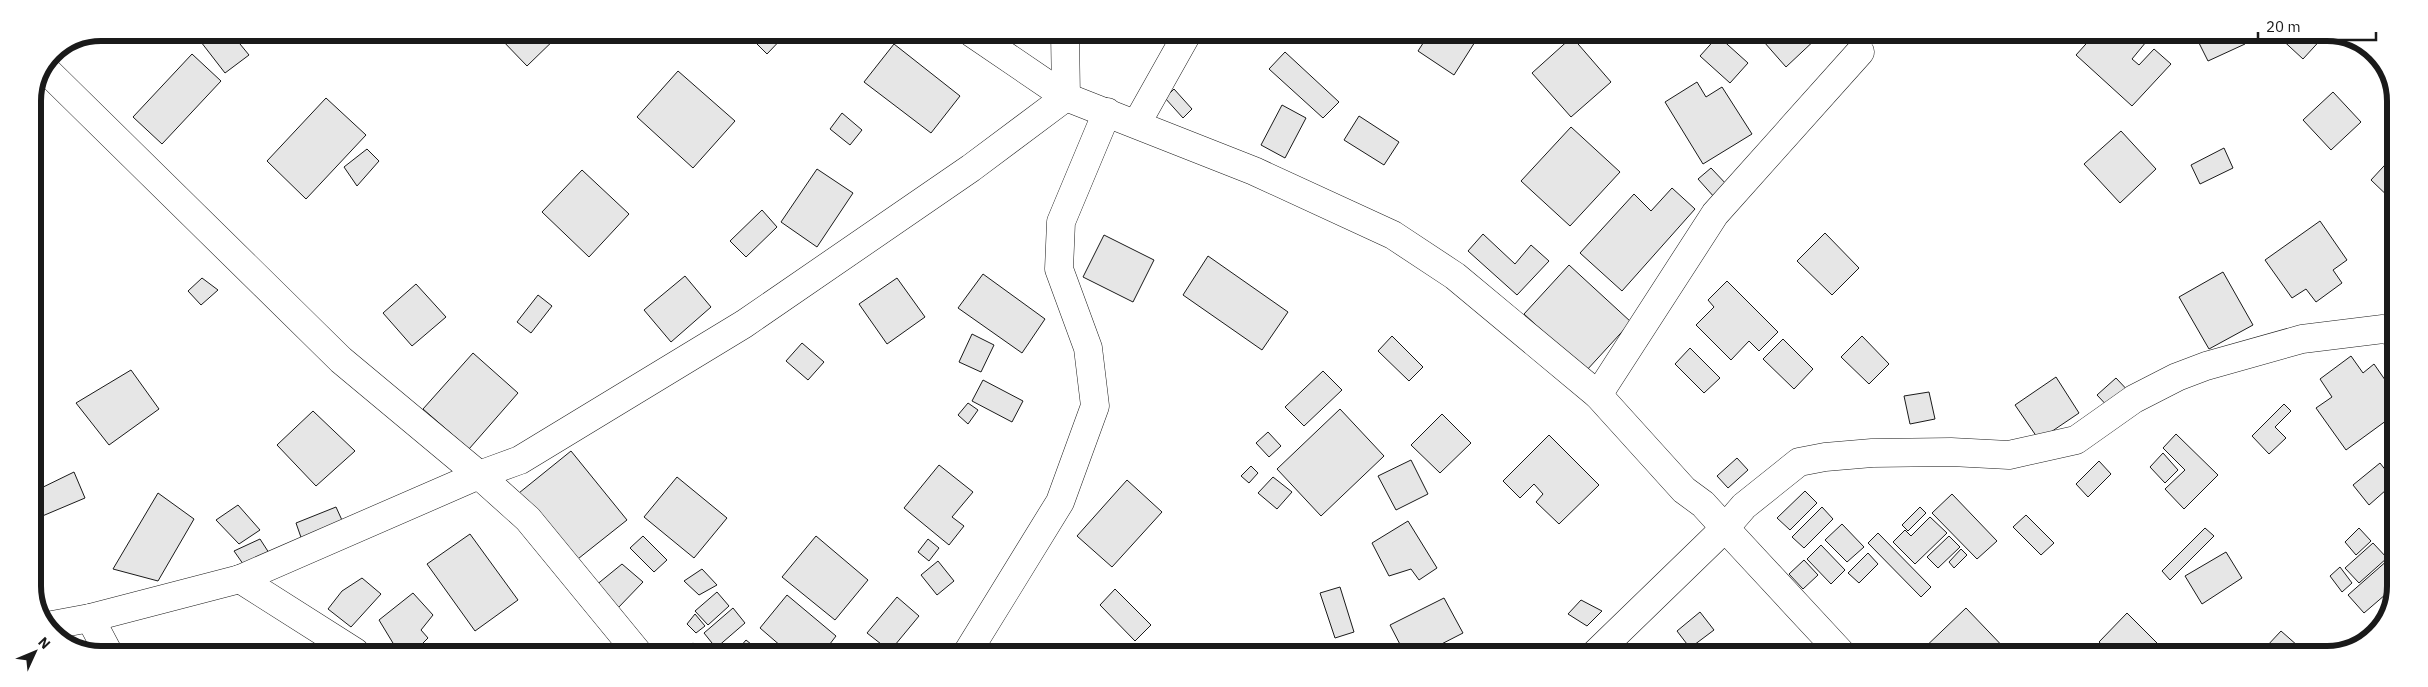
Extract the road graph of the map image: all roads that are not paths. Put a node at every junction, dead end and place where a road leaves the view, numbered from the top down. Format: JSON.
{"nodes":[{"id":1,"x":984,"y":41,"type":"edge"},
{"id":2,"x":1065,"y":41,"type":"edge"},
{"id":3,"x":1184,"y":41,"type":"edge"},
{"id":4,"x":1860,"y":52,"type":"dead end"},
{"id":5,"x":49,"y":73,"type":"edge"},
{"id":6,"x":1066,"y":97,"type":"junction"},
{"id":7,"x":1107,"y":112,"type":"junction"},
{"id":8,"x":1137,"y":123,"type":"junction"},
{"id":9,"x":2387,"y":330,"type":"edge"},
{"id":10,"x":1598,"y":395,"type":"junction"},
{"id":11,"x":478,"y":475,"type":"junction"},
{"id":12,"x":1725,"y":528,"type":"junction"},
{"id":13,"x":240,"y":579,"type":"junction"},
{"id":14,"x":90,"y":618,"type":"junction"},
{"id":15,"x":56,"y":624,"type":"edge"},
{"id":16,"x":105,"y":646,"type":"edge"},
{"id":17,"x":346,"y":646,"type":"edge"},
{"id":18,"x":632,"y":646,"type":"edge"},
{"id":19,"x":971,"y":646,"type":"edge"},
{"id":20,"x":1602,"y":646,"type":"edge"},
{"id":21,"x":1835,"y":646,"type":"edge"}],
"edges":[{"from":1,"to":6,"type":"street"},
{"from":2,"to":6,"type":"street"},
{"from":3,"to":8,"type":"street"},
{"from":4,"to":10,"type":"street"},
{"from":5,"to":11,"type":"street"},
{"from":6,"to":7,"type":"street"},
{"from":6,"to":11,"type":"street"},
{"from":7,"to":8,"type":"street"},
{"from":7,"to":19,"type":"street"},
{"from":8,"to":10,"type":"street"},
{"from":9,"to":12,"type":"street"},
{"from":10,"to":12,"type":"street"},
{"from":11,"to":13,"type":"street"},
{"from":11,"to":18,"type":"street"},
{"from":12,"to":20,"type":"street"},
{"from":12,"to":21,"type":"street"},
{"from":13,"to":14,"type":"street"},
{"from":13,"to":17,"type":"street"},
{"from":14,"to":15,"type":"street"},
{"from":14,"to":16,"type":"street"}]}
